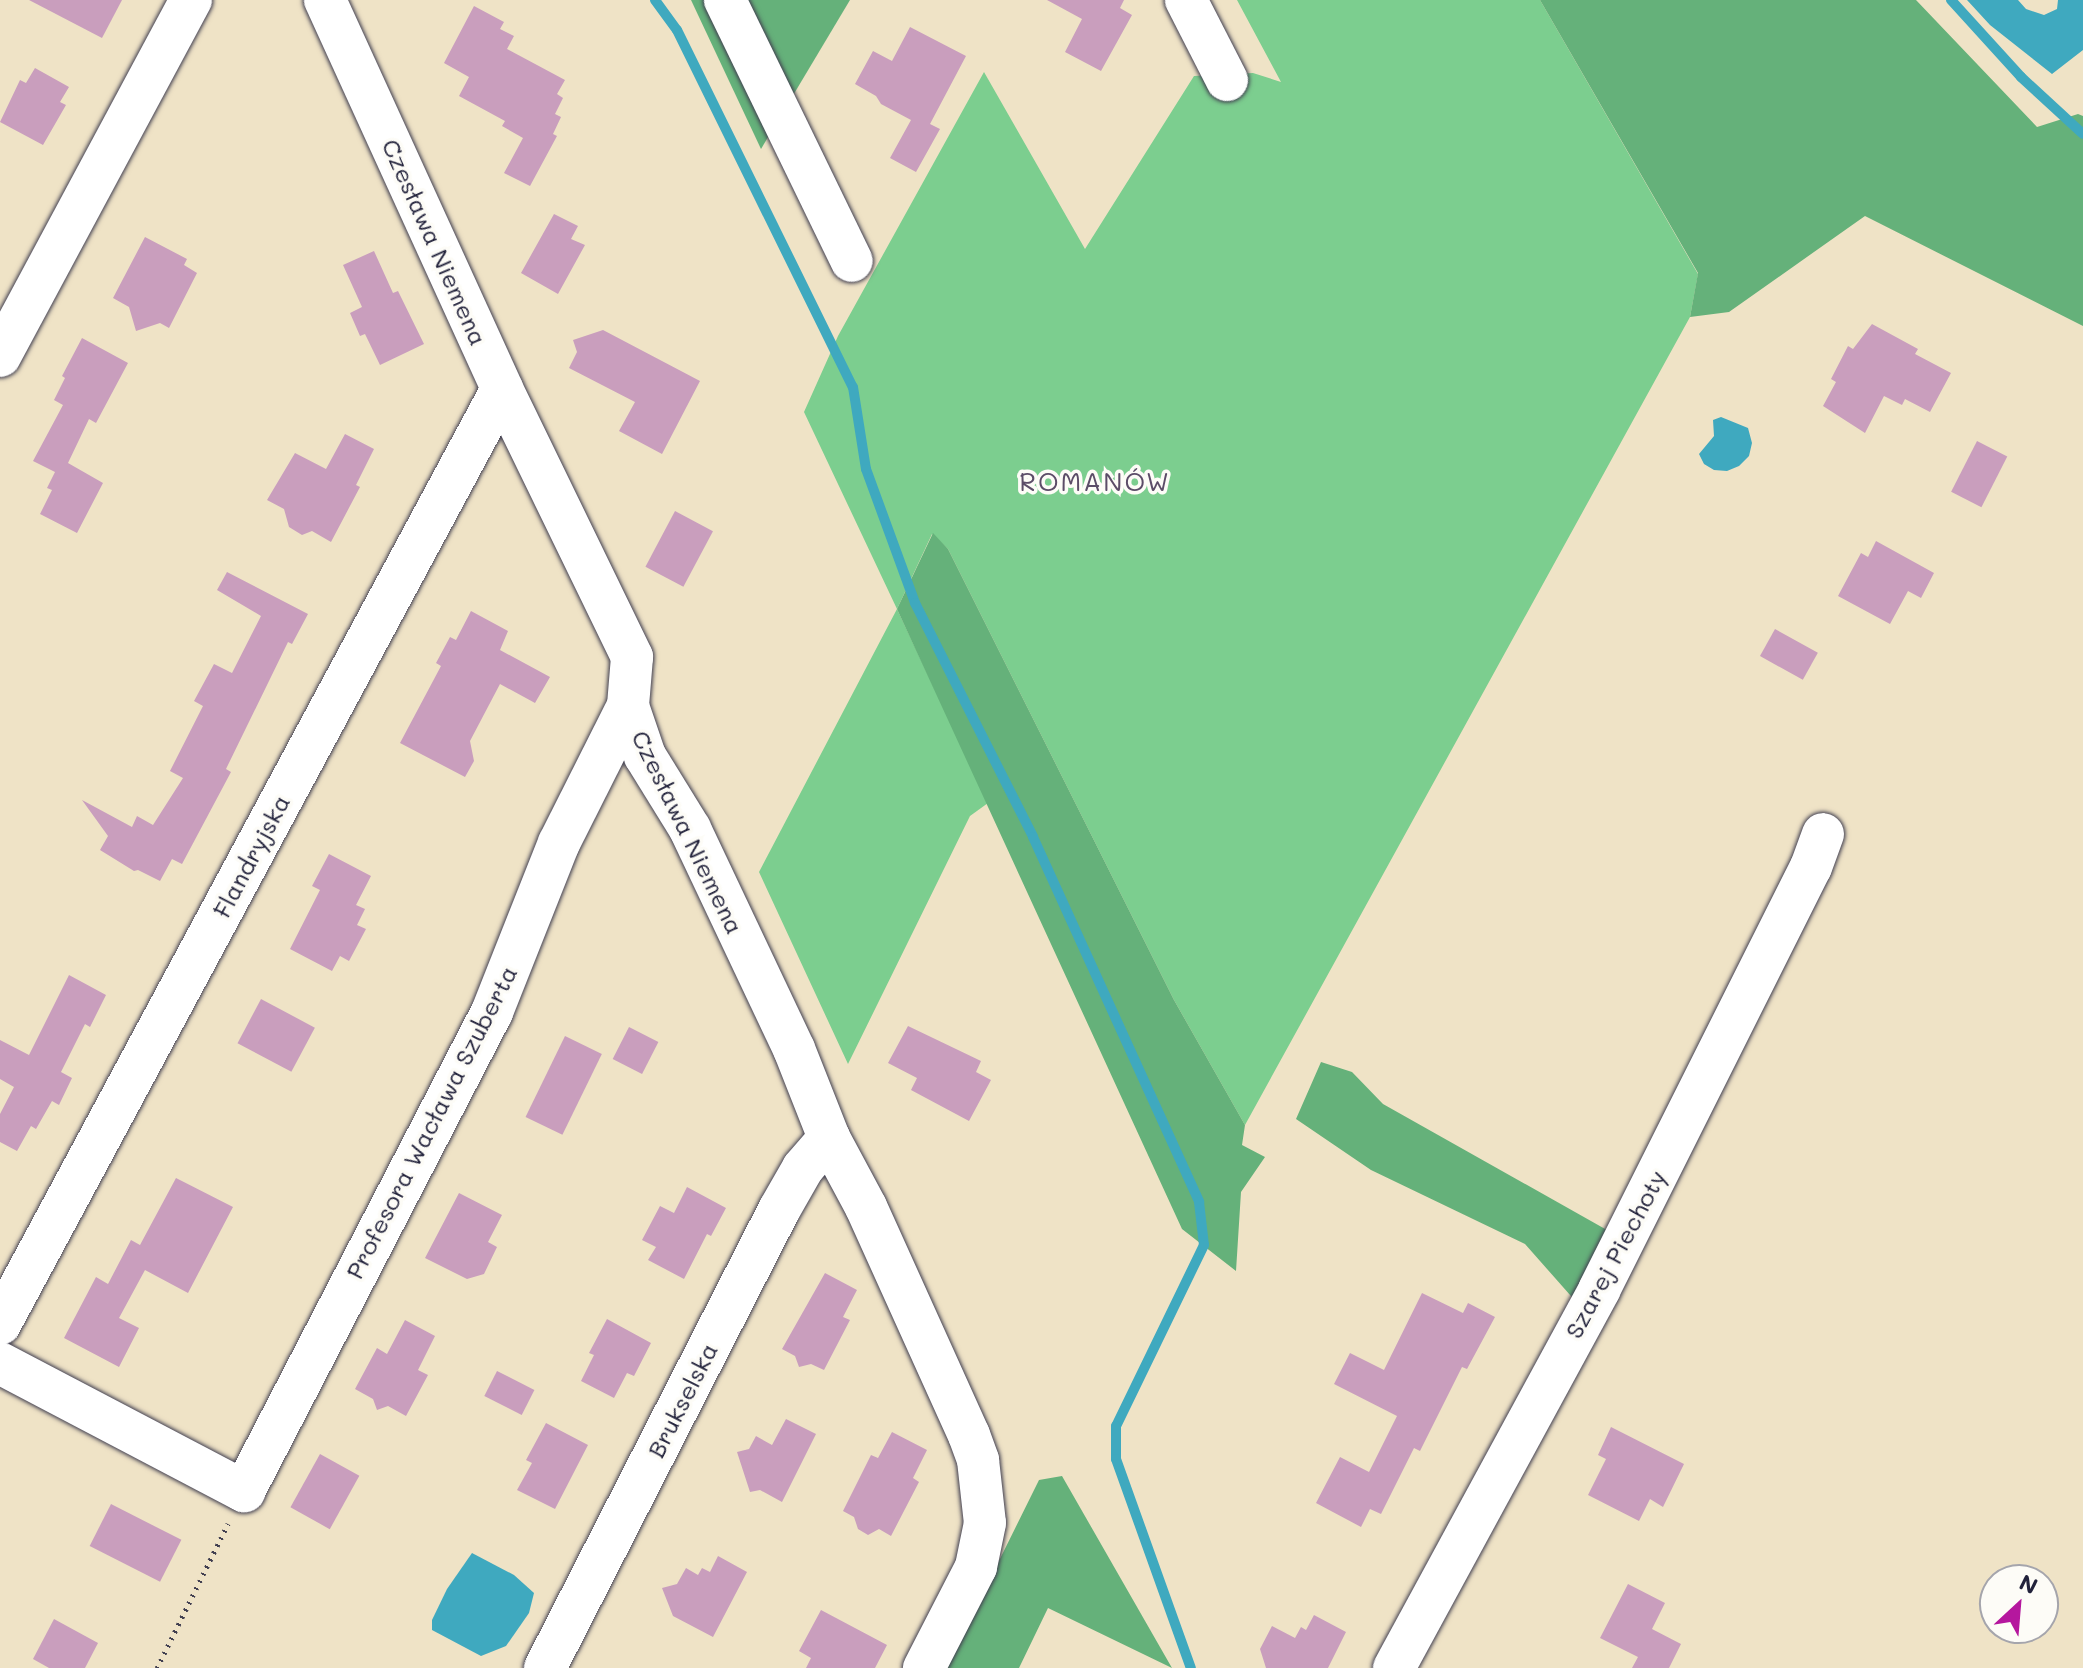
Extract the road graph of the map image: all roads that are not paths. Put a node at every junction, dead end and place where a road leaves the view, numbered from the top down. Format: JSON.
{"nodes":[{"id":1,"x":191,"y":0,"type":"edge"},
{"id":2,"x":325,"y":0,"type":"edge"},
{"id":3,"x":725,"y":0,"type":"edge"},
{"id":4,"x":1186,"y":0,"type":"edge"},
{"id":5,"x":1227,"y":80,"type":"dead end"},
{"id":6,"x":852,"y":261,"type":"dead end"},
{"id":7,"x":0,"y":356,"type":"edge"},
{"id":8,"x":502,"y":389,"type":"junction"},
{"id":9,"x":628,"y":706,"type":"junction"},
{"id":10,"x":1823,"y":834,"type":"dead end"},
{"id":11,"x":829,"y":1138,"type":"junction"},
{"id":12,"x":0,"y":1324,"type":"edge"},
{"id":13,"x":0,"y":1363,"type":"edge"},
{"id":14,"x":545,"y":1668,"type":"edge"},
{"id":15,"x":924,"y":1668,"type":"edge"},
{"id":16,"x":1394,"y":1668,"type":"edge"}],
"edges":[{"from":1,"to":7,"type":"street"},
{"from":2,"to":8,"type":"street","name":"Czesława Niemena"},
{"from":3,"to":6,"type":"street"},
{"from":4,"to":5,"type":"street"},
{"from":8,"to":9,"type":"street","name":"Czesława Niemena"},
{"from":8,"to":12,"type":"street","name":"Flandryjska"},
{"from":9,"to":11,"type":"street","name":"Czesława Niemena"},
{"from":9,"to":13,"type":"street","name":"Profesora Wacława Szuberta"},
{"from":10,"to":16,"type":"street","name":"Szarej Piechoty"},
{"from":11,"to":14,"type":"street","name":"Brukselska"},
{"from":11,"to":15,"type":"street","name":"Czesława Niemena"}]}
